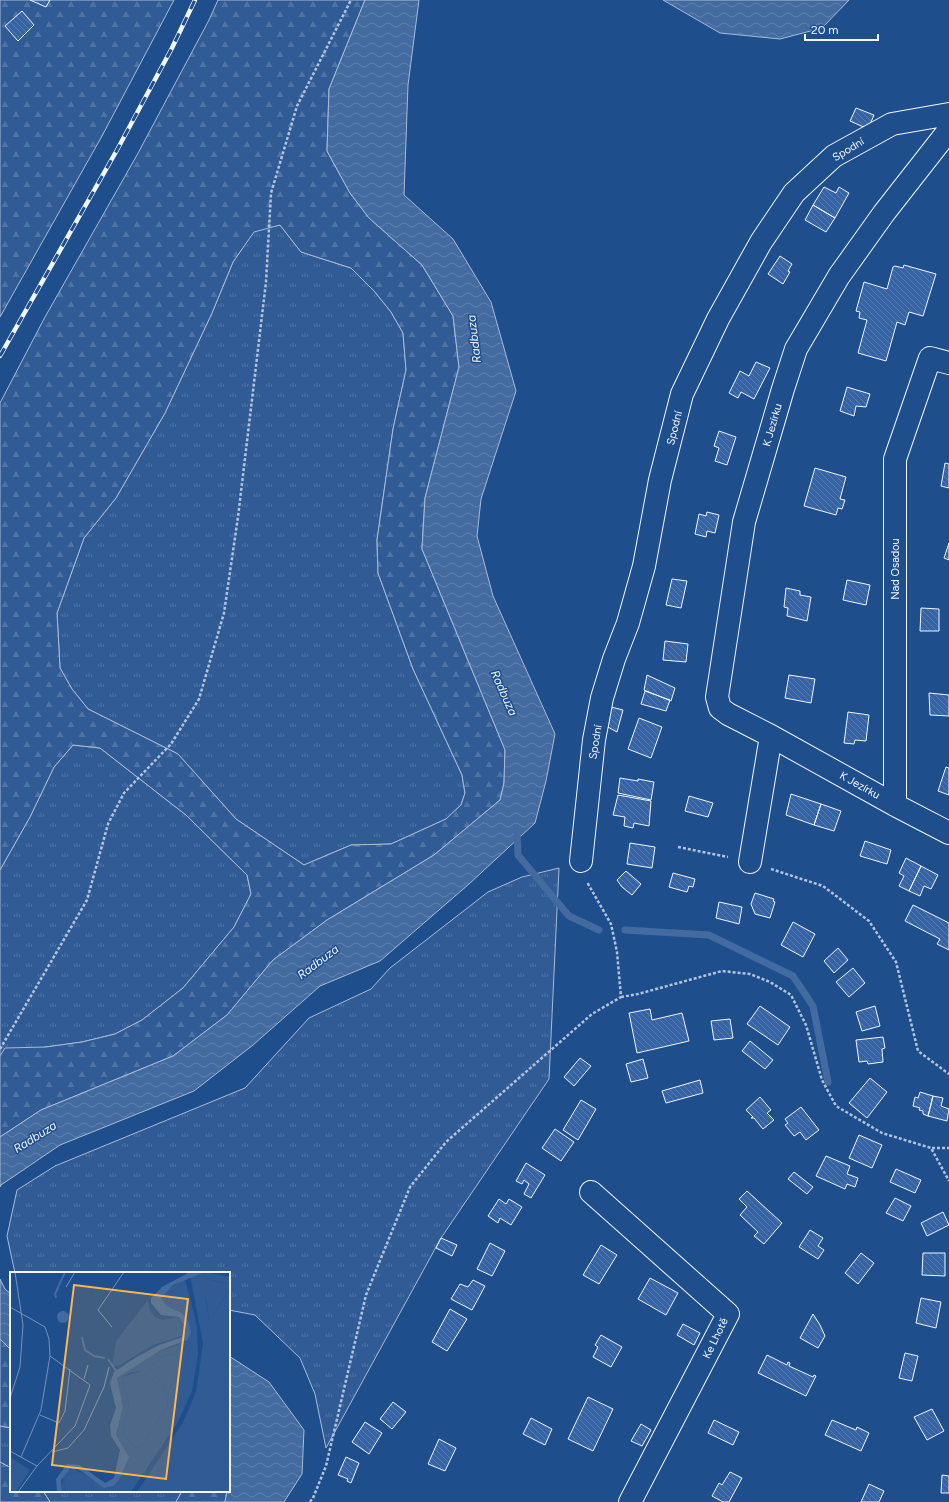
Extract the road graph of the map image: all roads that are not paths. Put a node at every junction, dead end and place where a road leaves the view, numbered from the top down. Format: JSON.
{"nodes":[{"id":1,"x":949,"y":114,"type":"edge"},
{"id":2,"x":949,"y":130,"type":"edge"},
{"id":3,"x":949,"y":363,"type":"edge"},
{"id":4,"x":771,"y":736,"type":"junction"},
{"id":5,"x":895,"y":805,"type":"junction"},
{"id":6,"x":949,"y":833,"type":"edge"},
{"id":7,"x":581,"y":861,"type":"road end"},
{"id":8,"x":750,"y":862,"type":"road end"},
{"id":9,"x":591,"y":1192,"type":"dead end"},
{"id":10,"x":630,"y":1502,"type":"edge"}],
"edges":[{"from":1,"to":7,"type":"street","name":"Spodní"},
{"from":2,"to":4,"type":"street","name":"K Jezírku"},
{"from":3,"to":5,"type":"street","name":"Nad Osadou"},
{"from":4,"to":5,"type":"street","name":"K Jezírku"},
{"from":4,"to":8,"type":"street"},
{"from":5,"to":6,"type":"street","name":"K Jezírku"},
{"from":9,"to":10,"type":"street","name":"Ke Lhotě"}]}
